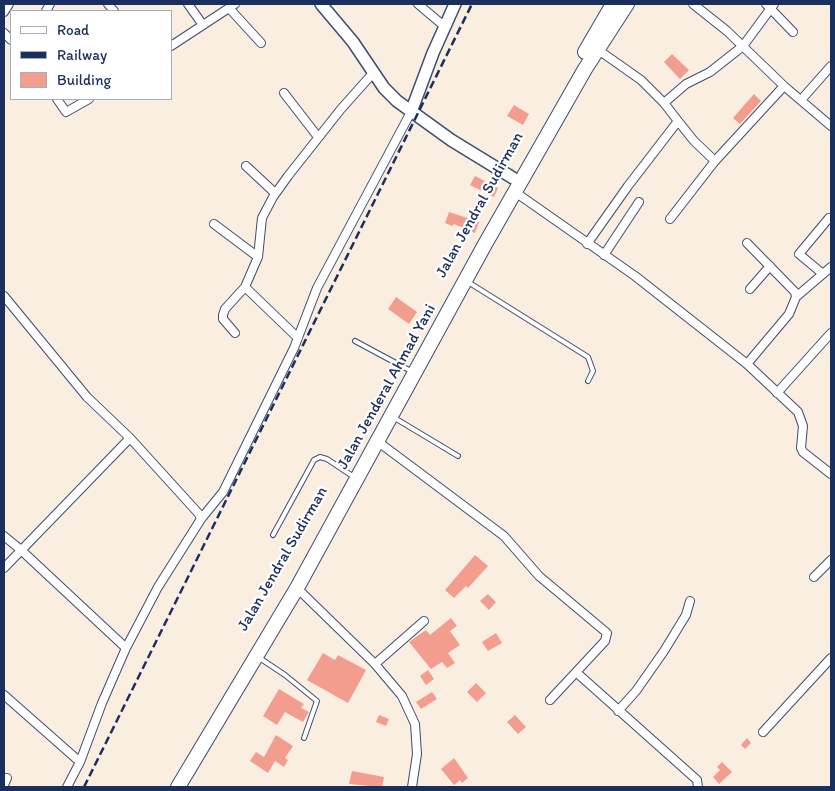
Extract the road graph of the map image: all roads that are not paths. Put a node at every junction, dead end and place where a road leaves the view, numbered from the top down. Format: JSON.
{"nodes":[{"id":1,"x":9,"y":4,"type":"edge"},
{"id":2,"x":188,"y":4,"type":"edge"},
{"id":3,"x":320,"y":4,"type":"edge"},
{"id":4,"x":418,"y":4,"type":"edge"},
{"id":5,"x":455,"y":4,"type":"edge"},
{"id":6,"x":613,"y":4,"type":"edge"},
{"id":7,"x":627,"y":4,"type":"edge"},
{"id":8,"x":693,"y":4,"type":"edge"},
{"id":9,"x":770,"y":5,"type":"edge"},
{"id":10,"x":232,"y":6,"type":"edge"},
{"id":11,"x":4,"y":12,"type":"edge"},
{"id":12,"x":203,"y":25,"type":"junction"},
{"id":13,"x":444,"y":26,"type":"junction"},
{"id":14,"x":793,"y":32,"type":"dead end"},
{"id":15,"x":262,"y":43,"type":"dead end"},
{"id":16,"x":172,"y":45,"type":"edge"},
{"id":17,"x":743,"y":46,"type":"junction"},
{"id":18,"x":597,"y":50,"type":"junction"},
{"id":19,"x":831,"y":66,"type":"edge"},
{"id":20,"x":374,"y":72,"type":"junction"},
{"id":21,"x":784,"y":86,"type":"junction"},
{"id":22,"x":284,"y":93,"type":"dead end"},
{"id":23,"x":58,"y":100,"type":"edge"},
{"id":24,"x":87,"y":100,"type":"edge"},
{"id":25,"x":801,"y":100,"type":"junction"},
{"id":26,"x":664,"y":103,"type":"junction"},
{"id":27,"x":411,"y":112,"type":"junction"},
{"id":28,"x":678,"y":121,"type":"junction"},
{"id":29,"x":831,"y":126,"type":"edge"},
{"id":30,"x":318,"y":136,"type":"junction"},
{"id":31,"x":715,"y":161,"type":"junction"},
{"id":32,"x":246,"y":166,"type":"dead end"},
{"id":33,"x":514,"y":185,"type":"junction"},
{"id":34,"x":275,"y":193,"type":"junction"},
{"id":35,"x":639,"y":202,"type":"dead end"},
{"id":36,"x":829,"y":218,"type":"dead end"},
{"id":37,"x":670,"y":220,"type":"dead end"},
{"id":38,"x":214,"y":224,"type":"dead end"},
{"id":39,"x":747,"y":243,"type":"dead end"},
{"id":40,"x":587,"y":244,"type":"junction"},
{"id":41,"x":604,"y":255,"type":"junction"},
{"id":42,"x":258,"y":257,"type":"junction"},
{"id":43,"x":770,"y":266,"type":"junction"},
{"id":44,"x":831,"y":267,"type":"edge"},
{"id":45,"x":823,"y":274,"type":"junction"},
{"id":46,"x":466,"y":280,"type":"junction"},
{"id":47,"x":245,"y":287,"type":"junction"},
{"id":48,"x":750,"y":289,"type":"dead end"},
{"id":49,"x":4,"y":296,"type":"edge"},
{"id":50,"x":796,"y":298,"type":"junction"},
{"id":51,"x":235,"y":333,"type":"dead end"},
{"id":52,"x":831,"y":334,"type":"edge"},
{"id":53,"x":298,"y":338,"type":"junction"},
{"id":54,"x":355,"y":341,"type":"dead end"},
{"id":55,"x":747,"y":364,"type":"junction"},
{"id":56,"x":409,"y":370,"type":"junction"},
{"id":57,"x":588,"y":381,"type":"dead end"},
{"id":58,"x":777,"y":393,"type":"junction"},
{"id":59,"x":391,"y":416,"type":"junction"},
{"id":60,"x":130,"y":438,"type":"junction"},
{"id":61,"x":377,"y":441,"type":"junction"},
{"id":62,"x":458,"y":456,"type":"dead end"},
{"id":63,"x":831,"y":474,"type":"edge"},
{"id":64,"x":351,"y":475,"type":"junction"},
{"id":65,"x":201,"y":519,"type":"junction"},
{"id":66,"x":4,"y":536,"type":"edge"},
{"id":67,"x":273,"y":536,"type":"dead end"},
{"id":68,"x":21,"y":550,"type":"junction"},
{"id":69,"x":831,"y":560,"type":"edge"},
{"id":70,"x":4,"y":568,"type":"edge"},
{"id":71,"x":814,"y":577,"type":"dead end"},
{"id":72,"x":297,"y":588,"type":"junction"},
{"id":73,"x":690,"y":601,"type":"dead end"},
{"id":74,"x":424,"y":621,"type":"dead end"},
{"id":75,"x":126,"y":648,"type":"junction"},
{"id":76,"x":256,"y":656,"type":"junction"},
{"id":77,"x":831,"y":658,"type":"edge"},
{"id":78,"x":376,"y":664,"type":"junction"},
{"id":79,"x":577,"y":673,"type":"junction"},
{"id":80,"x":4,"y":695,"type":"edge"},
{"id":81,"x":550,"y":700,"type":"dead end"},
{"id":82,"x":618,"y":710,"type":"junction"},
{"id":83,"x":763,"y":732,"type":"dead end"},
{"id":84,"x":304,"y":738,"type":"dead end"},
{"id":85,"x":80,"y":762,"type":"junction"},
{"id":86,"x":67,"y":787,"type":"edge"},
{"id":87,"x":168,"y":787,"type":"edge"},
{"id":88,"x":178,"y":787,"type":"edge"},
{"id":89,"x":412,"y":787,"type":"edge"},
{"id":90,"x":698,"y":787,"type":"edge"}],
"edges":[{"from":1,"to":11,"type":"street"},
{"from":2,"to":12,"type":"street"},
{"from":3,"to":20,"type":"street"},
{"from":4,"to":13,"type":"street"},
{"from":5,"to":13,"type":"street"},
{"from":6,"to":33,"type":"highway","name":"Jalan Jendral Sudirman"},
{"from":7,"to":18,"type":"highway","name":"Jalan Jenderal Ahmad Yani"},
{"from":8,"to":17,"type":"street"},
{"from":9,"to":14,"type":"street"},
{"from":9,"to":17,"type":"street"},
{"from":10,"to":12,"type":"street"},
{"from":10,"to":15,"type":"street"},
{"from":12,"to":16,"type":"street"},
{"from":13,"to":27,"type":"street"},
{"from":17,"to":21,"type":"street"},
{"from":17,"to":26,"type":"street"},
{"from":18,"to":26,"type":"street"},
{"from":18,"to":33,"type":"highway","name":"Jalan Jenderal Ahmad Yani"},
{"from":19,"to":25,"type":"street"},
{"from":20,"to":27,"type":"street"},
{"from":20,"to":30,"type":"street"},
{"from":21,"to":25,"type":"street"},
{"from":21,"to":31,"type":"street"},
{"from":22,"to":30,"type":"street"},
{"from":23,"to":24,"type":"street"},
{"from":25,"to":29,"type":"street"},
{"from":26,"to":28,"type":"street"},
{"from":27,"to":33,"type":"street"},
{"from":27,"to":53,"type":"street"},
{"from":28,"to":31,"type":"street"},
{"from":28,"to":40,"type":"street"},
{"from":30,"to":34,"type":"street"},
{"from":31,"to":37,"type":"street"},
{"from":32,"to":34,"type":"street"},
{"from":33,"to":40,"type":"street"},
{"from":33,"to":46,"type":"highway","name":"Jalan Jenderal Ahmad Yani"},
{"from":33,"to":56,"type":"highway","name":"Jalan Jendral Sudirman"},
{"from":34,"to":42,"type":"street"},
{"from":35,"to":41,"type":"street"},
{"from":36,"to":45,"type":"street"},
{"from":38,"to":42,"type":"street"},
{"from":39,"to":43,"type":"street"},
{"from":40,"to":41,"type":"street"},
{"from":41,"to":55,"type":"street"},
{"from":42,"to":47,"type":"street"},
{"from":43,"to":48,"type":"street"},
{"from":43,"to":50,"type":"street"},
{"from":44,"to":45,"type":"street"},
{"from":45,"to":50,"type":"street"},
{"from":46,"to":57,"type":"lane"},
{"from":46,"to":59,"type":"highway","name":"Jalan Jenderal Ahmad Yani"},
{"from":47,"to":51,"type":"street"},
{"from":47,"to":53,"type":"street"},
{"from":49,"to":60,"type":"street"},
{"from":50,"to":55,"type":"street"},
{"from":52,"to":58,"type":"street"},
{"from":53,"to":65,"type":"street"},
{"from":54,"to":56,"type":"lane"},
{"from":55,"to":58,"type":"street"},
{"from":56,"to":64,"type":"highway","name":"Jalan Jendral Sudirman"},
{"from":58,"to":63,"type":"street"},
{"from":59,"to":61,"type":"highway","name":"Jalan Jenderal Ahmad Yani"},
{"from":59,"to":62,"type":"lane"},
{"from":60,"to":65,"type":"street"},
{"from":60,"to":68,"type":"street"},
{"from":61,"to":72,"type":"highway","name":"Jalan Jenderal Ahmad Yani"},
{"from":61,"to":79,"type":"street"},
{"from":64,"to":67,"type":"lane"},
{"from":64,"to":87,"type":"highway","name":"Jalan Jendral Sudirman"},
{"from":65,"to":75,"type":"street"},
{"from":66,"to":68,"type":"street"},
{"from":68,"to":70,"type":"street"},
{"from":68,"to":75,"type":"street"},
{"from":69,"to":71,"type":"street"},
{"from":72,"to":76,"type":"highway","name":"Jalan Jenderal Ahmad Yani"},
{"from":72,"to":78,"type":"street"},
{"from":73,"to":82,"type":"street"},
{"from":74,"to":78,"type":"street"},
{"from":75,"to":85,"type":"street"},
{"from":76,"to":84,"type":"lane"},
{"from":76,"to":88,"type":"highway","name":"Jalan Jenderal Ahmad Yani"},
{"from":77,"to":83,"type":"street"},
{"from":78,"to":89,"type":"street"},
{"from":79,"to":81,"type":"street"},
{"from":79,"to":82,"type":"street"},
{"from":80,"to":85,"type":"street"},
{"from":82,"to":90,"type":"street"},
{"from":85,"to":86,"type":"street"}]}
